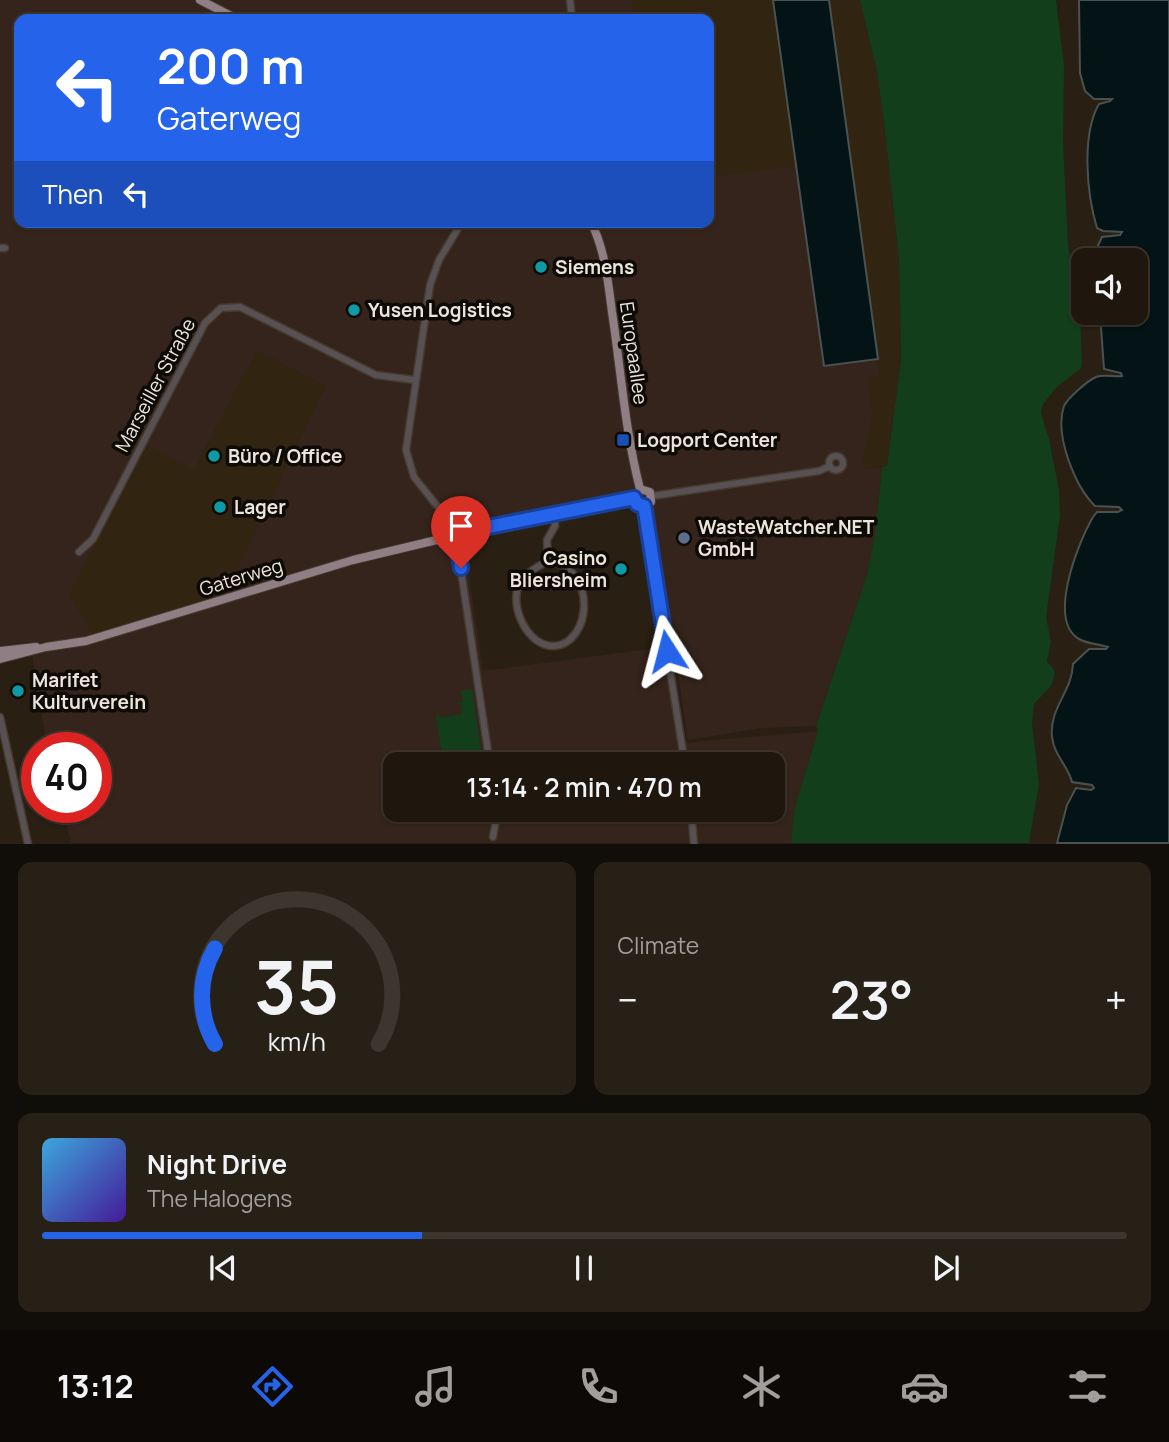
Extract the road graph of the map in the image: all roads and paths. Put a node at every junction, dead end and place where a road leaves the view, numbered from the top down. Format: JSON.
{"nodes":[{"id":1,"x":200,"y":0,"type":"edge"},
{"id":2,"x":227,"y":14,"type":"edge"},
{"id":3,"x":459,"y":228,"type":"edge"},
{"id":4,"x":593,"y":228,"type":"edge"},
{"id":5,"x":415,"y":380,"type":"junction"},
{"id":6,"x":830,"y":466,"type":"dead end"},
{"id":7,"x":640,"y":489,"type":"junction"},
{"id":8,"x":652,"y":496,"type":"junction"},
{"id":9,"x":634,"y":498,"type":"junction"},
{"id":10,"x":644,"y":506,"type":"junction"},
{"id":11,"x":555,"y":514,"type":"junction"},
{"id":12,"x":450,"y":522,"type":"junction"},
{"id":13,"x":468,"y":531,"type":"junction"},
{"id":14,"x":445,"y":538,"type":"junction"},
{"id":15,"x":457,"y":544,"type":"junction"},
{"id":16,"x":79,"y":552,"type":"dead end"},
{"id":17,"x":548,"y":561,"type":"junction"},
{"id":18,"x":46,"y":648,"type":"junction"},
{"id":19,"x":0,"y":650,"type":"edge"},
{"id":20,"x":0,"y":659,"type":"edge"},
{"id":21,"x":0,"y":717,"type":"edge"},
{"id":22,"x":488,"y":752,"type":"edge"},
{"id":23,"x":683,"y":752,"type":"edge"},
{"id":24,"x":8,"y":755,"type":"junction"},
{"id":25,"x":0,"y":757,"type":"edge"},
{"id":26,"x":496,"y":822,"type":"edge"},
{"id":27,"x":692,"y":822,"type":"edge"},
{"id":28,"x":493,"y":837,"type":"dead end"},
{"id":29,"x":27,"y":844,"type":"edge"},
{"id":30,"x":694,"y":844,"type":"edge"}],
"edges":[{"from":1,"to":2,"type":"main road"},
{"from":3,"to":5,"type":"street"},
{"from":4,"to":7,"type":"main road","name":"Europaallee"},
{"from":5,"to":12,"type":"street"},
{"from":5,"to":16,"type":"street","name":"Marseiller Straße"},
{"from":6,"to":8,"type":"street"},
{"from":7,"to":8,"type":"main road"},
{"from":7,"to":9,"type":"main road"},
{"from":8,"to":10,"type":"main road"},
{"from":9,"to":10,"type":"main road"},
{"from":9,"to":11,"type":"main road"},
{"from":10,"to":23,"type":"street"},
{"from":11,"to":13,"type":"main road"},
{"from":11,"to":17,"type":"street"},
{"from":12,"to":13,"type":"main road"},
{"from":12,"to":14,"type":"main road"},
{"from":13,"to":15,"type":"main road"},
{"from":14,"to":15,"type":"main road"},
{"from":14,"to":18,"type":"main road","name":"Gaterweg"},
{"from":15,"to":22,"type":"street"},
{"from":17,"to":17,"type":"street"},
{"from":18,"to":19,"type":"main road","name":"Gaterweg"},
{"from":18,"to":20,"type":"main road","name":"Gaterweg"},
{"from":21,"to":24,"type":"street"},
{"from":24,"to":25,"type":"street"},
{"from":24,"to":29,"type":"street"},
{"from":26,"to":28,"type":"street"},
{"from":27,"to":30,"type":"street"}]}
